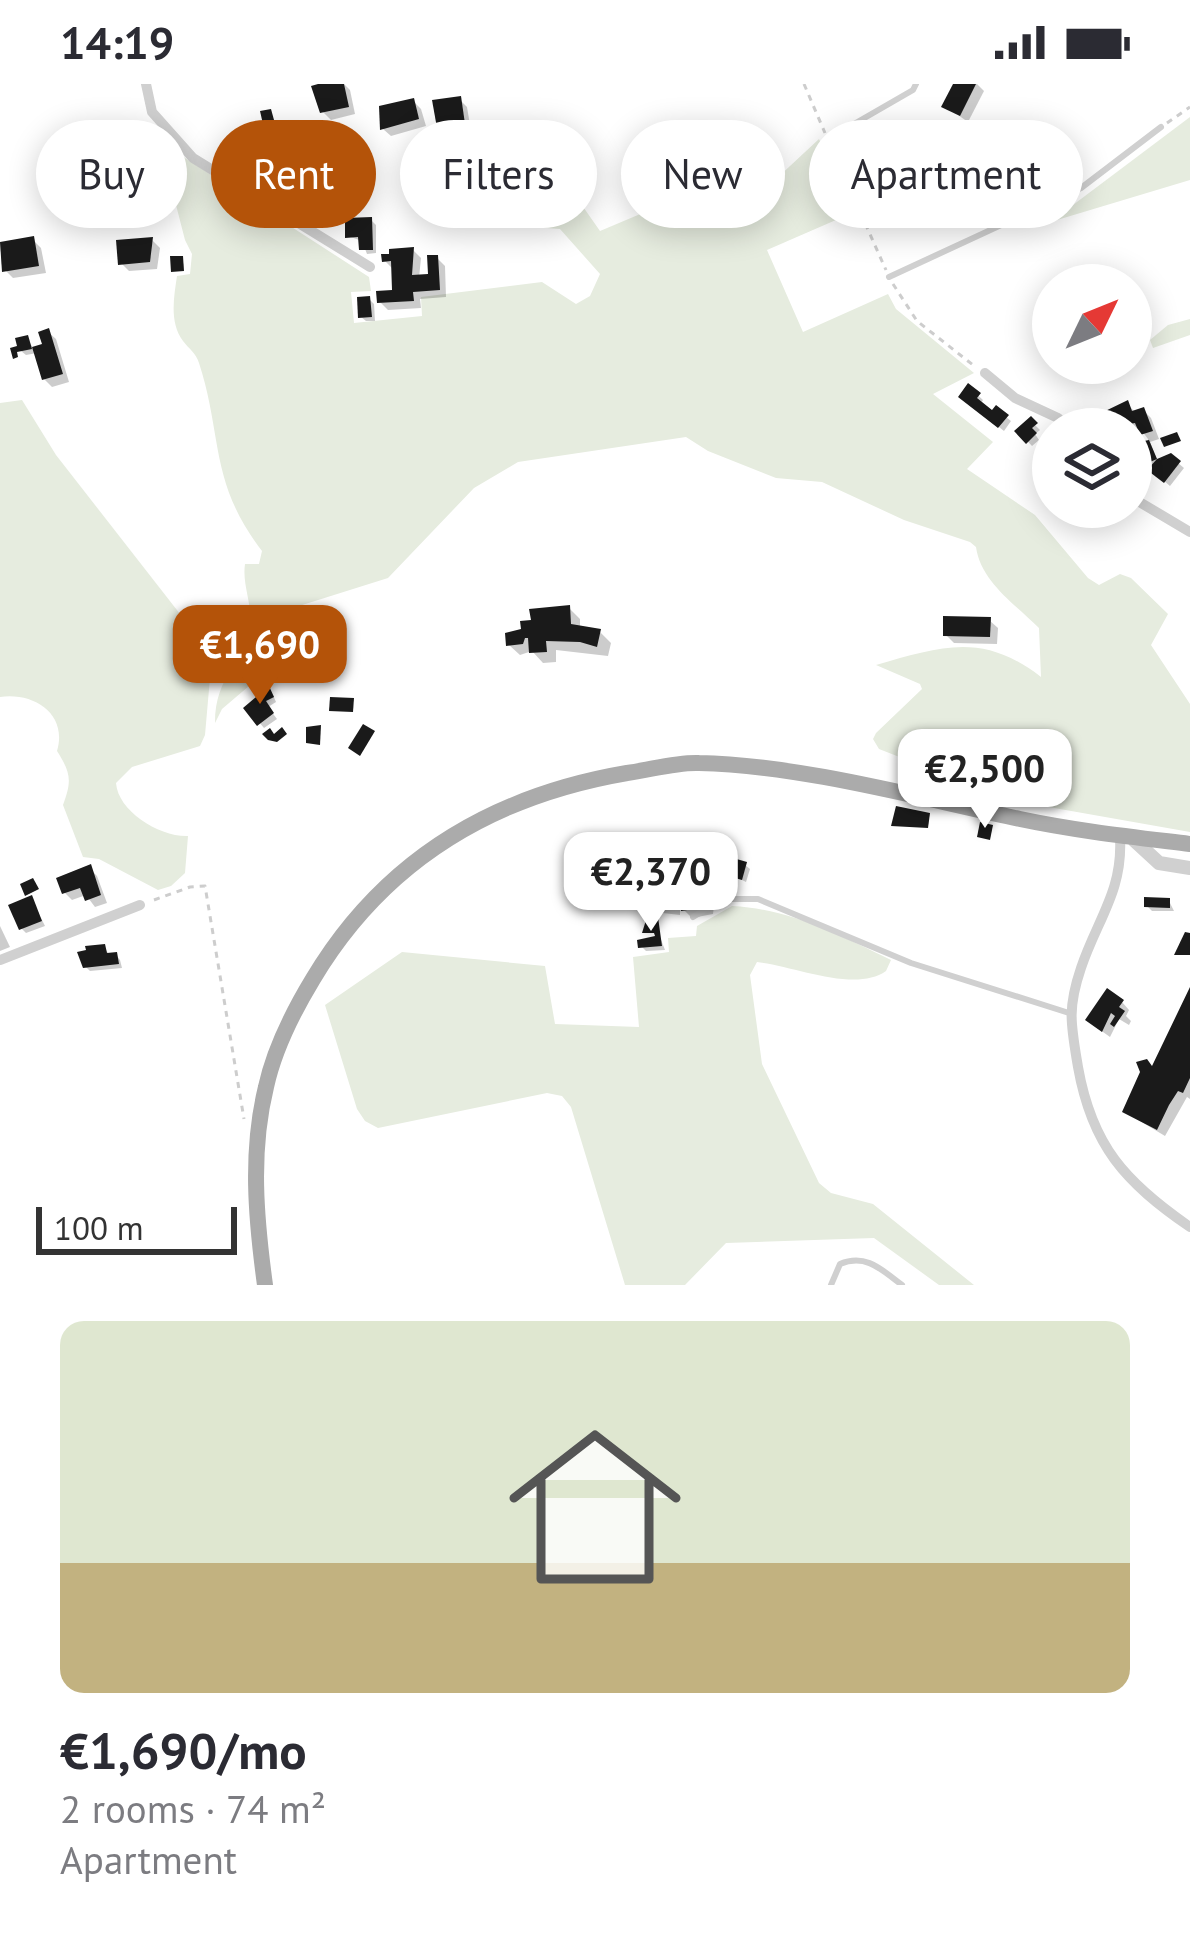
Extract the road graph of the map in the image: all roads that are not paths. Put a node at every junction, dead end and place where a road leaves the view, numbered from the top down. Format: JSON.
{"nodes":[{"id":1,"x":146,"y":84,"type":"edge"},
{"id":2,"x":916,"y":84,"type":"edge"},
{"id":3,"x":861,"y":120,"type":"edge"},
{"id":4,"x":1161,"y":127,"type":"road end"},
{"id":5,"x":370,"y":267,"type":"dead end"},
{"id":6,"x":889,"y":277,"type":"road end"},
{"id":7,"x":985,"y":373,"type":"road end"},
{"id":8,"x":1037,"y":408,"type":"edge"},
{"id":9,"x":1152,"y":509,"type":"edge"},
{"id":10,"x":1190,"y":532,"type":"edge"},
{"id":11,"x":1127,"y":839,"type":"junction"},
{"id":12,"x":1185,"y":844,"type":"edge"},
{"id":13,"x":1185,"y":867,"type":"edge"},
{"id":14,"x":140,"y":905,"type":"road end"},
{"id":15,"x":693,"y":917,"type":"dead end"},
{"id":16,"x":0,"y":960,"type":"edge"},
{"id":17,"x":1069,"y":1013,"type":"junction"},
{"id":18,"x":1190,"y":1227,"type":"edge"},
{"id":19,"x":265,"y":1285,"type":"edge"},
{"id":20,"x":831,"y":1285,"type":"edge"},
{"id":21,"x":902,"y":1285,"type":"edge"}],
"edges":[{"from":1,"to":5,"type":"street"},
{"from":2,"to":3,"type":"lane"},
{"from":4,"to":6,"type":"lane"},
{"from":7,"to":8,"type":"street"},
{"from":9,"to":10,"type":"street"},
{"from":11,"to":12,"type":"main road"},
{"from":11,"to":13,"type":"street"},
{"from":11,"to":17,"type":"street"},
{"from":11,"to":19,"type":"main road"},
{"from":12,"to":13,"type":"street"},
{"from":14,"to":16,"type":"street"},
{"from":15,"to":17,"type":"lane"},
{"from":17,"to":18,"type":"street"},
{"from":20,"to":21,"type":"lane"}]}
